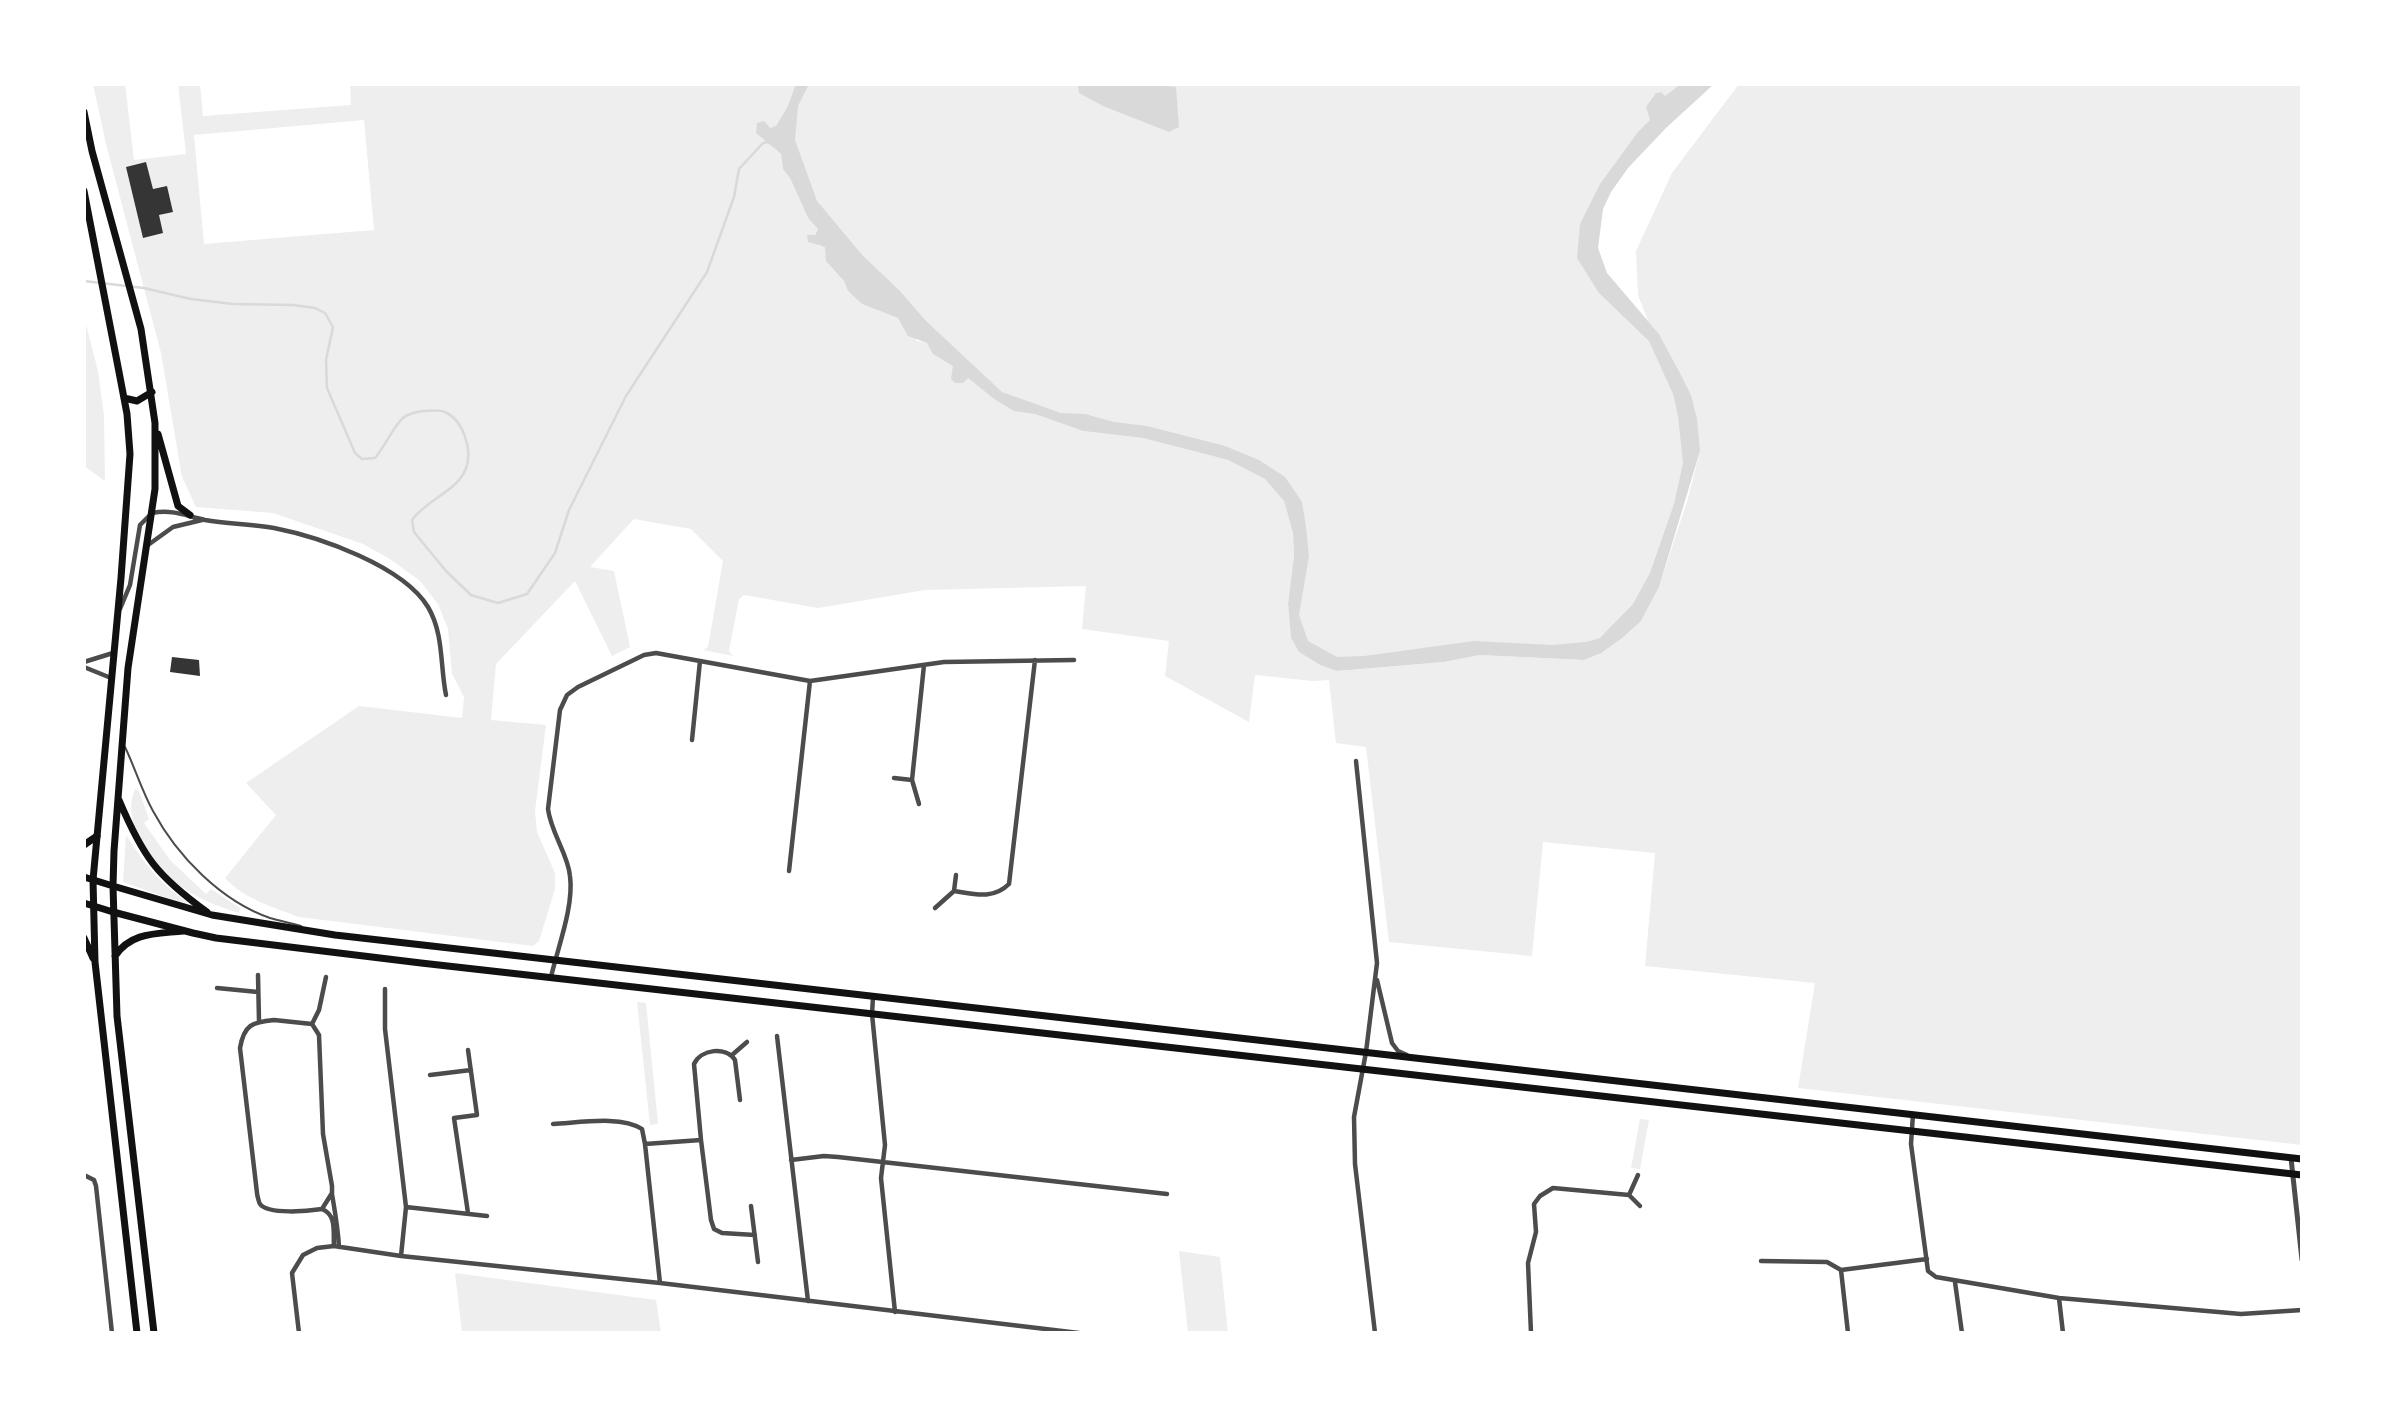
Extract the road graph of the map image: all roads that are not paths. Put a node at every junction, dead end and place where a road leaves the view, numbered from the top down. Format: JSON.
{"nodes":[{"id":1,"x":84,"y":112,"type":"edge"},
{"id":2,"x":84,"y":191,"type":"edge"},
{"id":3,"x":152,"y":392,"type":"junction"},
{"id":4,"x":124,"y":398,"type":"junction"},
{"id":5,"x":155,"y":423,"type":"junction"},
{"id":6,"x":152,"y":513,"type":"junction"},
{"id":7,"x":190,"y":515,"type":"junction"},
{"id":8,"x":203,"y":520,"type":"junction"},
{"id":9,"x":148,"y":545,"type":"junction"},
{"id":10,"x":117,"y":617,"type":"junction"},
{"id":11,"x":114,"y":653,"type":"junction"},
{"id":12,"x":1035,"y":660,"type":"junction"},
{"id":13,"x":1074,"y":660,"type":"dead end"},
{"id":14,"x":700,"y":662,"type":"junction"},
{"id":15,"x":84,"y":664,"type":"edge"},
{"id":16,"x":924,"y":665,"type":"junction"},
{"id":17,"x":112,"y":679,"type":"junction"},
{"id":18,"x":810,"y":681,"type":"junction"},
{"id":19,"x":446,"y":695,"type":"dead end"},
{"id":20,"x":692,"y":740,"type":"dead end"},
{"id":21,"x":123,"y":743,"type":"junction"},
{"id":22,"x":1356,"y":761,"type":"dead end"},
{"id":23,"x":894,"y":778,"type":"dead end"},
{"id":24,"x":912,"y":780,"type":"junction"},
{"id":25,"x":118,"y":797,"type":"junction"},
{"id":26,"x":919,"y":804,"type":"dead end"},
{"id":27,"x":97,"y":835,"type":"junction"},
{"id":28,"x":84,"y":845,"type":"edge"},
{"id":29,"x":789,"y":872,"type":"dead end"},
{"id":30,"x":956,"y":875,"type":"dead end"},
{"id":31,"x":84,"y":877,"type":"edge"},
{"id":32,"x":93,"y":880,"type":"junction"},
{"id":33,"x":113,"y":886,"type":"junction"},
{"id":34,"x":954,"y":891,"type":"junction"},
{"id":35,"x":88,"y":904,"type":"edge"},
{"id":36,"x":935,"y":908,"type":"dead end"},
{"id":37,"x":113,"y":912,"type":"junction"},
{"id":38,"x":212,"y":915,"type":"junction"},
{"id":39,"x":183,"y":931,"type":"junction"},
{"id":40,"x":335,"y":935,"type":"junction"},
{"id":41,"x":84,"y":938,"type":"edge"},
{"id":42,"x":114,"y":956,"type":"junction"},
{"id":43,"x":555,"y":960,"type":"junction"},
{"id":44,"x":95,"y":962,"type":"junction"},
{"id":45,"x":258,"y":975,"type":"dead end"},
{"id":46,"x":1376,"y":975,"type":"junction"},
{"id":47,"x":326,"y":977,"type":"dead end"},
{"id":48,"x":551,"y":977,"type":"junction"},
{"id":49,"x":217,"y":988,"type":"dead end"},
{"id":50,"x":385,"y":989,"type":"dead end"},
{"id":51,"x":258,"y":992,"type":"junction"},
{"id":52,"x":873,"y":997,"type":"junction"},
{"id":53,"x":872,"y":1014,"type":"junction"},
{"id":54,"x":259,"y":1021,"type":"junction"},
{"id":55,"x":312,"y":1024,"type":"junction"},
{"id":56,"x":777,"y":1036,"type":"dead end"},
{"id":57,"x":747,"y":1042,"type":"dead end"},
{"id":58,"x":468,"y":1051,"type":"dead end"},
{"id":59,"x":1366,"y":1052,"type":"junction"},
{"id":60,"x":732,"y":1055,"type":"junction"},
{"id":61,"x":1413,"y":1058,"type":"junction"},
{"id":62,"x":1361,"y":1069,"type":"junction"},
{"id":63,"x":471,"y":1070,"type":"junction"},
{"id":64,"x":429,"y":1075,"type":"dead end"},
{"id":65,"x":740,"y":1100,"type":"dead end"},
{"id":66,"x":1913,"y":1114,"type":"junction"},
{"id":67,"x":553,"y":1124,"type":"dead end"},
{"id":68,"x":1912,"y":1132,"type":"junction"},
{"id":69,"x":701,"y":1140,"type":"junction"},
{"id":70,"x":645,"y":1144,"type":"junction"},
{"id":71,"x":2291,"y":1158,"type":"junction"},
{"id":72,"x":2302,"y":1159,"type":"edge"},
{"id":73,"x":791,"y":1160,"type":"junction"},
{"id":74,"x":883,"y":1164,"type":"junction"},
{"id":75,"x":2293,"y":1174,"type":"junction"},
{"id":76,"x":84,"y":1175,"type":"edge"},
{"id":77,"x":1638,"y":1175,"type":"dead end"},
{"id":78,"x":2302,"y":1175,"type":"edge"},
{"id":79,"x":332,"y":1193,"type":"junction"},
{"id":80,"x":1167,"y":1194,"type":"dead end"},
{"id":81,"x":1629,"y":1195,"type":"junction"},
{"id":82,"x":751,"y":1206,"type":"dead end"},
{"id":83,"x":1640,"y":1206,"type":"dead end"},
{"id":84,"x":406,"y":1207,"type":"junction"},
{"id":85,"x":322,"y":1209,"type":"junction"},
{"id":86,"x":468,"y":1213,"type":"junction"},
{"id":87,"x":487,"y":1216,"type":"dead end"},
{"id":88,"x":755,"y":1235,"type":"junction"},
{"id":89,"x":336,"y":1246,"type":"junction"},
{"id":90,"x":401,"y":1256,"type":"junction"},
{"id":91,"x":1927,"y":1259,"type":"junction"},
{"id":92,"x":2302,"y":1260,"type":"edge"},
{"id":93,"x":1761,"y":1261,"type":"dead end"},
{"id":94,"x":758,"y":1262,"type":"dead end"},
{"id":95,"x":1841,"y":1270,"type":"junction"},
{"id":96,"x":1955,"y":1281,"type":"junction"},
{"id":97,"x":660,"y":1283,"type":"junction"},
{"id":98,"x":2059,"y":1298,"type":"junction"},
{"id":99,"x":808,"y":1301,"type":"junction"},
{"id":100,"x":2302,"y":1310,"type":"edge"},
{"id":101,"x":895,"y":1312,"type":"junction"},
{"id":102,"x":112,"y":1333,"type":"edge"},
{"id":103,"x":137,"y":1333,"type":"edge"},
{"id":104,"x":154,"y":1333,"type":"edge"},
{"id":105,"x":299,"y":1333,"type":"edge"},
{"id":106,"x":1079,"y":1333,"type":"edge"},
{"id":107,"x":1375,"y":1333,"type":"edge"},
{"id":108,"x":1531,"y":1333,"type":"edge"},
{"id":109,"x":1848,"y":1333,"type":"edge"},
{"id":110,"x":1962,"y":1333,"type":"edge"},
{"id":111,"x":2063,"y":1333,"type":"edge"}],
"edges":[{"from":1,"to":3,"type":"main road"},
{"from":2,"to":4,"type":"main road"},
{"from":3,"to":4,"type":"main road"},
{"from":3,"to":5,"type":"main road"},
{"from":4,"to":10,"type":"main road"},
{"from":5,"to":6,"type":"main road"},
{"from":5,"to":7,"type":"main road"},
{"from":6,"to":7,"type":"street"},
{"from":6,"to":9,"type":"main road"},
{"from":6,"to":10,"type":"street"},
{"from":7,"to":8,"type":"street"},
{"from":8,"to":9,"type":"street"},
{"from":8,"to":19,"type":"street"},
{"from":9,"to":21,"type":"main road"},
{"from":10,"to":11,"type":"main road"},
{"from":11,"to":15,"type":"street"},
{"from":11,"to":17,"type":"main road"},
{"from":12,"to":13,"type":"street"},
{"from":12,"to":16,"type":"street"},
{"from":12,"to":34,"type":"street"},
{"from":14,"to":18,"type":"street"},
{"from":14,"to":20,"type":"street"},
{"from":14,"to":43,"type":"street"},
{"from":15,"to":17,"type":"street"},
{"from":16,"to":18,"type":"street"},
{"from":16,"to":24,"type":"street"},
{"from":17,"to":27,"type":"main road"},
{"from":18,"to":29,"type":"street"},
{"from":21,"to":25,"type":"main road"},
{"from":21,"to":40,"type":"lane"},
{"from":22,"to":46,"type":"street"},
{"from":23,"to":24,"type":"street"},
{"from":24,"to":26,"type":"street"},
{"from":25,"to":33,"type":"main road"},
{"from":25,"to":38,"type":"main road"},
{"from":27,"to":28,"type":"main road"},
{"from":27,"to":32,"type":"main road"},
{"from":30,"to":34,"type":"street"},
{"from":31,"to":32,"type":"main road"},
{"from":32,"to":33,"type":"main road"},
{"from":32,"to":35,"type":"main road"},
{"from":33,"to":37,"type":"main road"},
{"from":33,"to":38,"type":"main road"},
{"from":34,"to":36,"type":"street"},
{"from":35,"to":37,"type":"main road"},
{"from":35,"to":44,"type":"main road"},
{"from":37,"to":39,"type":"main road"},
{"from":37,"to":42,"type":"main road"},
{"from":38,"to":40,"type":"main road"},
{"from":39,"to":42,"type":"main road"},
{"from":39,"to":48,"type":"main road"},
{"from":40,"to":43,"type":"main road"},
{"from":41,"to":44,"type":"main road"},
{"from":42,"to":104,"type":"main road"},
{"from":43,"to":48,"type":"street"},
{"from":43,"to":52,"type":"main road"},
{"from":44,"to":103,"type":"main road"},
{"from":45,"to":51,"type":"street"},
{"from":46,"to":59,"type":"street"},
{"from":46,"to":61,"type":"street"},
{"from":47,"to":55,"type":"street"},
{"from":48,"to":53,"type":"main road"},
{"from":49,"to":51,"type":"street"},
{"from":50,"to":84,"type":"street"},
{"from":51,"to":54,"type":"street"},
{"from":52,"to":53,"type":"street"},
{"from":52,"to":59,"type":"main road"},
{"from":53,"to":62,"type":"main road"},
{"from":53,"to":74,"type":"street"},
{"from":54,"to":55,"type":"street"},
{"from":54,"to":85,"type":"street"},
{"from":55,"to":79,"type":"street"},
{"from":56,"to":73,"type":"street"},
{"from":57,"to":60,"type":"street"},
{"from":58,"to":63,"type":"street"},
{"from":59,"to":61,"type":"main road"},
{"from":59,"to":62,"type":"street"},
{"from":60,"to":65,"type":"street"},
{"from":60,"to":69,"type":"street"},
{"from":61,"to":66,"type":"main road"},
{"from":62,"to":68,"type":"main road"},
{"from":62,"to":107,"type":"street"},
{"from":63,"to":64,"type":"street"},
{"from":63,"to":86,"type":"street"},
{"from":66,"to":68,"type":"street"},
{"from":66,"to":71,"type":"main road"},
{"from":67,"to":70,"type":"street"},
{"from":68,"to":75,"type":"main road"},
{"from":68,"to":91,"type":"street"},
{"from":69,"to":70,"type":"street"},
{"from":69,"to":88,"type":"street"},
{"from":70,"to":97,"type":"street"},
{"from":71,"to":72,"type":"main road"},
{"from":71,"to":75,"type":"street"},
{"from":73,"to":74,"type":"street"},
{"from":73,"to":99,"type":"street"},
{"from":74,"to":80,"type":"street"},
{"from":74,"to":101,"type":"street"},
{"from":75,"to":78,"type":"main road"},
{"from":75,"to":92,"type":"street"},
{"from":76,"to":102,"type":"street"},
{"from":77,"to":81,"type":"street"},
{"from":79,"to":85,"type":"street"},
{"from":79,"to":89,"type":"street"},
{"from":81,"to":83,"type":"street"},
{"from":81,"to":108,"type":"street"},
{"from":82,"to":88,"type":"street"},
{"from":84,"to":86,"type":"street"},
{"from":84,"to":90,"type":"street"},
{"from":85,"to":89,"type":"street"},
{"from":86,"to":87,"type":"street"},
{"from":88,"to":94,"type":"street"},
{"from":89,"to":90,"type":"street"},
{"from":89,"to":105,"type":"street"},
{"from":90,"to":97,"type":"street"},
{"from":91,"to":95,"type":"street"},
{"from":91,"to":96,"type":"street"},
{"from":93,"to":95,"type":"street"},
{"from":95,"to":109,"type":"street"},
{"from":96,"to":98,"type":"street"},
{"from":96,"to":110,"type":"street"},
{"from":97,"to":99,"type":"street"},
{"from":98,"to":100,"type":"street"},
{"from":98,"to":111,"type":"street"},
{"from":99,"to":101,"type":"street"},
{"from":101,"to":106,"type":"street"}]}
